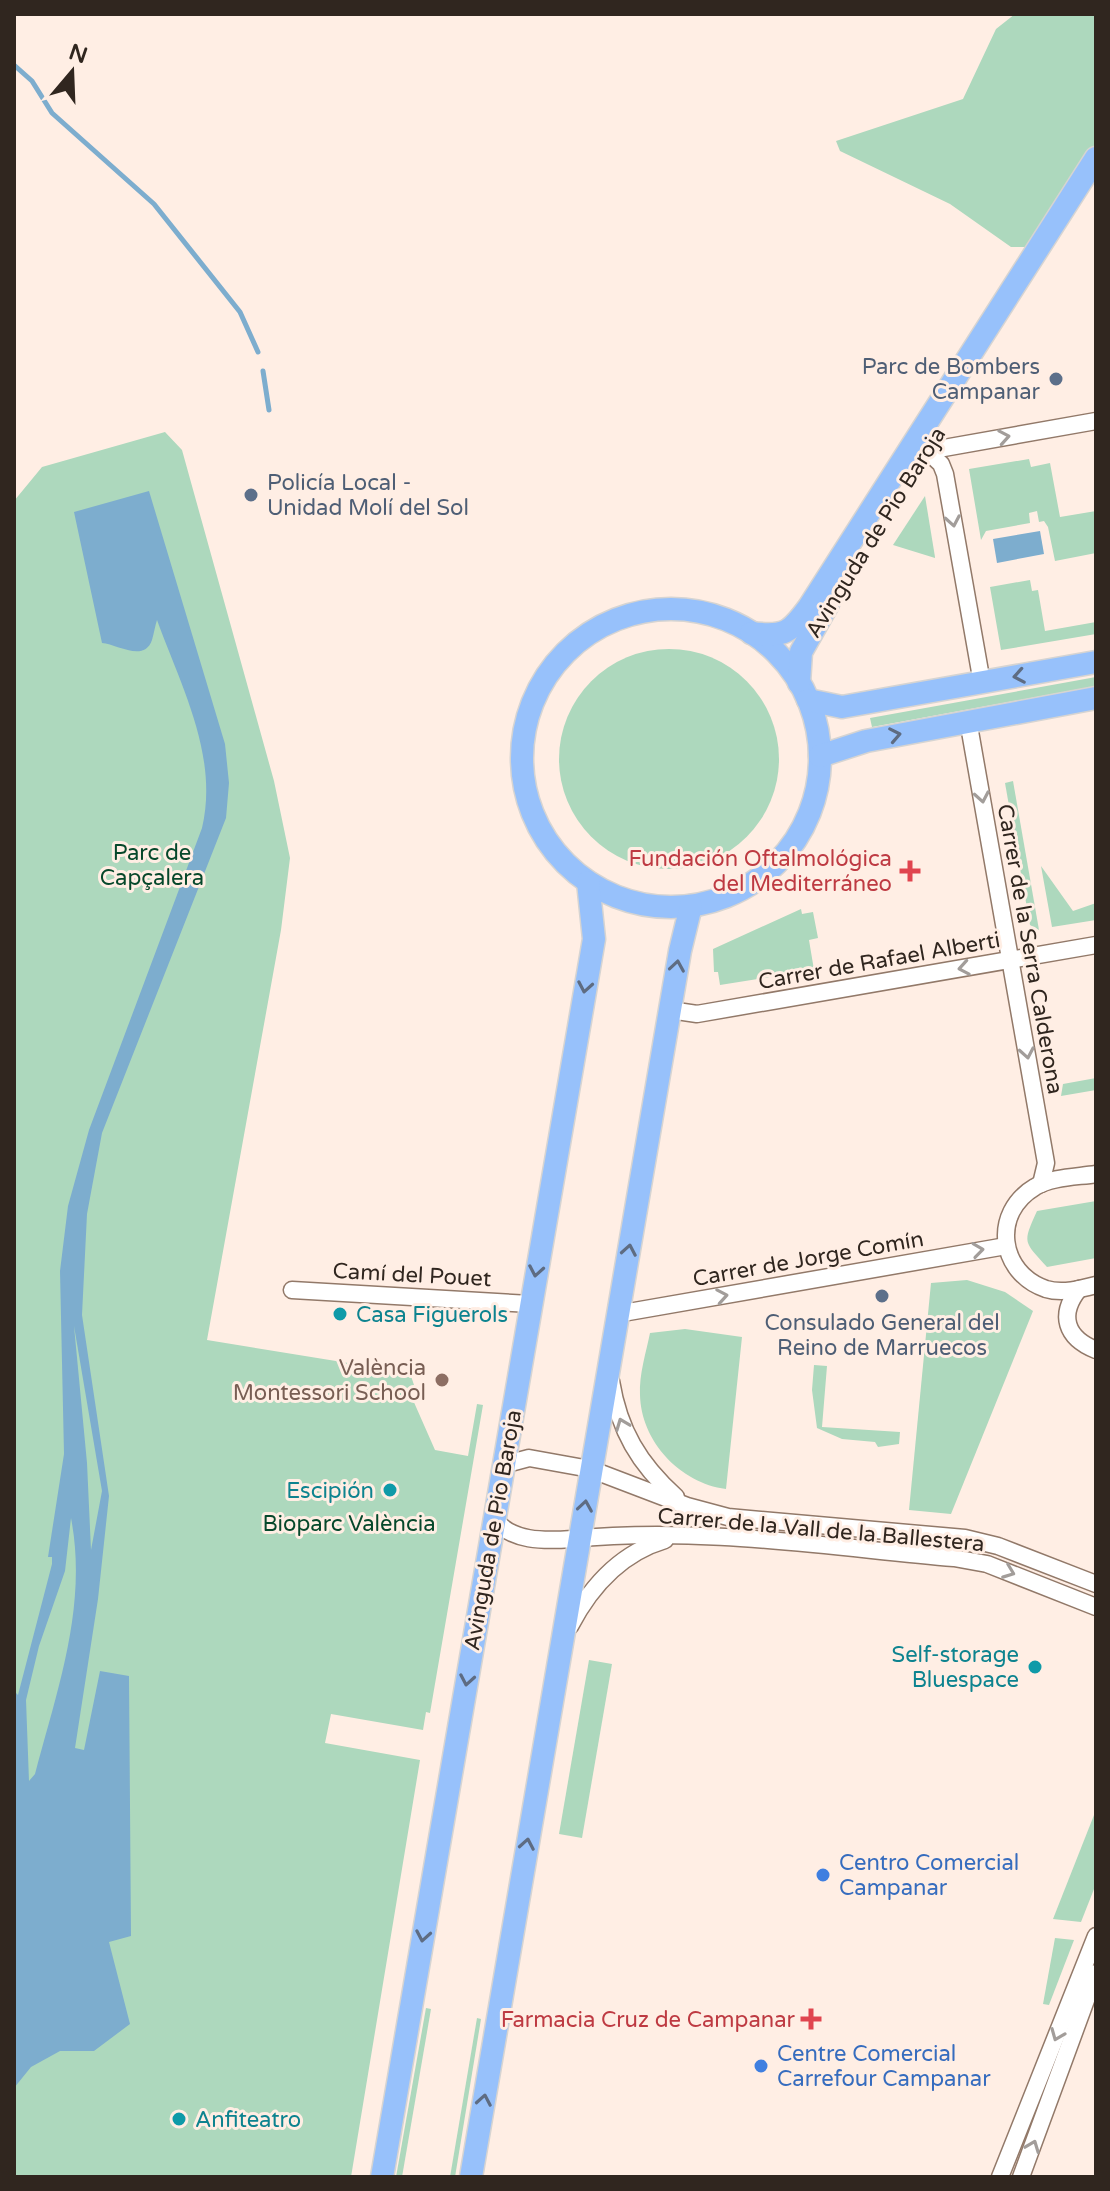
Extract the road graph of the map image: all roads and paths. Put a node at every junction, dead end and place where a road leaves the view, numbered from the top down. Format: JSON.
{"nodes":[{"id":1,"x":1096,"y":158,"type":"edge"},
{"id":2,"x":1096,"y":184,"type":"edge"},
{"id":3,"x":1096,"y":421,"type":"edge"},
{"id":4,"x":927,"y":451,"type":"junction"},
{"id":5,"x":751,"y":633,"type":"junction"},
{"id":6,"x":1096,"y":662,"type":"edge"},
{"id":7,"x":982,"y":683,"type":"junction"},
{"id":8,"x":804,"y":691,"type":"junction"},
{"id":9,"x":1096,"y":698,"type":"edge"},
{"id":10,"x":968,"y":720,"type":"junction"},
{"id":11,"x":820,"y":756,"type":"junction"},
{"id":12,"x":588,"y":882,"type":"junction"},
{"id":13,"x":691,"y":906,"type":"junction"},
{"id":14,"x":1096,"y":945,"type":"edge"},
{"id":15,"x":1010,"y":960,"type":"junction"},
{"id":16,"x":670,"y":1010,"type":"junction"},
{"id":17,"x":1096,"y":1174,"type":"edge"},
{"id":18,"x":1041,"y":1184,"type":"junction"},
{"id":19,"x":1006,"y":1246,"type":"junction"},
{"id":20,"x":1096,"y":1285,"type":"edge"},
{"id":21,"x":1079,"y":1289,"type":"junction"},
{"id":22,"x":292,"y":1290,"type":"dead end"},
{"id":23,"x":530,"y":1304,"type":"junction"},
{"id":24,"x":617,"y":1314,"type":"junction"},
{"id":25,"x":1096,"y":1350,"type":"edge"},
{"id":26,"x":609,"y":1362,"type":"junction"},
{"id":27,"x":503,"y":1465,"type":"junction"},
{"id":28,"x":590,"y":1469,"type":"junction"},
{"id":29,"x":687,"y":1506,"type":"junction"},
{"id":30,"x":494,"y":1518,"type":"junction"},
{"id":31,"x":682,"y":1535,"type":"junction"},
{"id":32,"x":580,"y":1538,"type":"junction"},
{"id":33,"x":1096,"y":1584,"type":"edge"},
{"id":34,"x":1096,"y":1607,"type":"edge"},
{"id":35,"x":563,"y":1639,"type":"junction"},
{"id":36,"x":1096,"y":1936,"type":"edge"},
{"id":37,"x":1096,"y":1973,"type":"edge"},
{"id":38,"x":1083,"y":2007,"type":"edge"},
{"id":39,"x":382,"y":2177,"type":"edge"},
{"id":40,"x":471,"y":2177,"type":"edge"},
{"id":41,"x":1000,"y":2177,"type":"edge"},
{"id":42,"x":1021,"y":2177,"type":"edge"}],
"edges":[{"from":1,"to":5,"type":"main road","name":"Avinguda de Pio Baroja"},
{"from":2,"to":4,"type":"main road","name":"Avinguda de Pio Baroja"},
{"from":4,"to":3,"type":"street","one_way":true},
{"from":4,"to":7,"type":"street","one_way":true},
{"from":4,"to":8,"type":"main road","name":"Avinguda de Pio Baroja"},
{"from":5,"to":8,"type":"main road"},
{"from":5,"to":12,"type":"main road"},
{"from":6,"to":7,"type":"main road","one_way":true},
{"from":7,"to":8,"type":"main road"},
{"from":8,"to":11,"type":"main road"},
{"from":9,"to":10,"type":"main road"},
{"from":11,"to":10,"type":"main road","one_way":true},
{"from":10,"to":15,"type":"street","name":"Carrer de la Serra Calderona","one_way":true},
{"from":11,"to":13,"type":"main road"},
{"from":12,"to":13,"type":"main road"},
{"from":12,"to":23,"type":"main road","name":"Avinguda de Pio Baroja","one_way":true},
{"from":16,"to":13,"type":"main road","one_way":true},
{"from":14,"to":15,"type":"street","name":"Carrer de Rafael Alberti"},
{"from":15,"to":16,"type":"street","name":"Carrer de Rafael Alberti","one_way":true},
{"from":15,"to":18,"type":"street","name":"Carrer de la Serra Calderona","one_way":true},
{"from":24,"to":16,"type":"main road","one_way":true},
{"from":17,"to":18,"type":"street"},
{"from":18,"to":19,"type":"street"},
{"from":19,"to":21,"type":"street"},
{"from":24,"to":19,"type":"street","name":"Carrer de Jorge Comín","one_way":true},
{"from":20,"to":21,"type":"street"},
{"from":21,"to":25,"type":"street"},
{"from":22,"to":23,"type":"street","name":"Camí del Pouet"},
{"from":23,"to":27,"type":"main road","name":"Avinguda de Pio Baroja"},
{"from":24,"to":26,"type":"main road"},
{"from":26,"to":28,"type":"main road"},
{"from":29,"to":26,"type":"street","one_way":true},
{"from":27,"to":28,"type":"street","name":"Carrer de la Vall de la Ballestera"},
{"from":27,"to":30,"type":"main road","name":"Avinguda de Pio Baroja"},
{"from":28,"to":29,"type":"street","name":"Carrer de la Vall de la Ballestera"},
{"from":32,"to":28,"type":"main road","one_way":true},
{"from":29,"to":33,"type":"street","name":"Carrer de la Vall de la Ballestera"},
{"from":30,"to":32,"type":"street","name":"Carrer de la Vall de la Ballestera"},
{"from":30,"to":39,"type":"main road","name":"Avinguda de Pio Baroja","one_way":true},
{"from":31,"to":32,"type":"street","name":"Carrer de la Vall de la Ballestera"},
{"from":31,"to":34,"type":"street","name":"Carrer de la Vall de la Ballestera","one_way":true},
{"from":31,"to":35,"type":"street"},
{"from":32,"to":35,"type":"main road"},
{"from":40,"to":35,"type":"main road","one_way":true},
{"from":36,"to":38,"type":"street"},
{"from":37,"to":38,"type":"street"},
{"from":38,"to":41,"type":"street","one_way":true},
{"from":42,"to":38,"type":"street","one_way":true}]}
